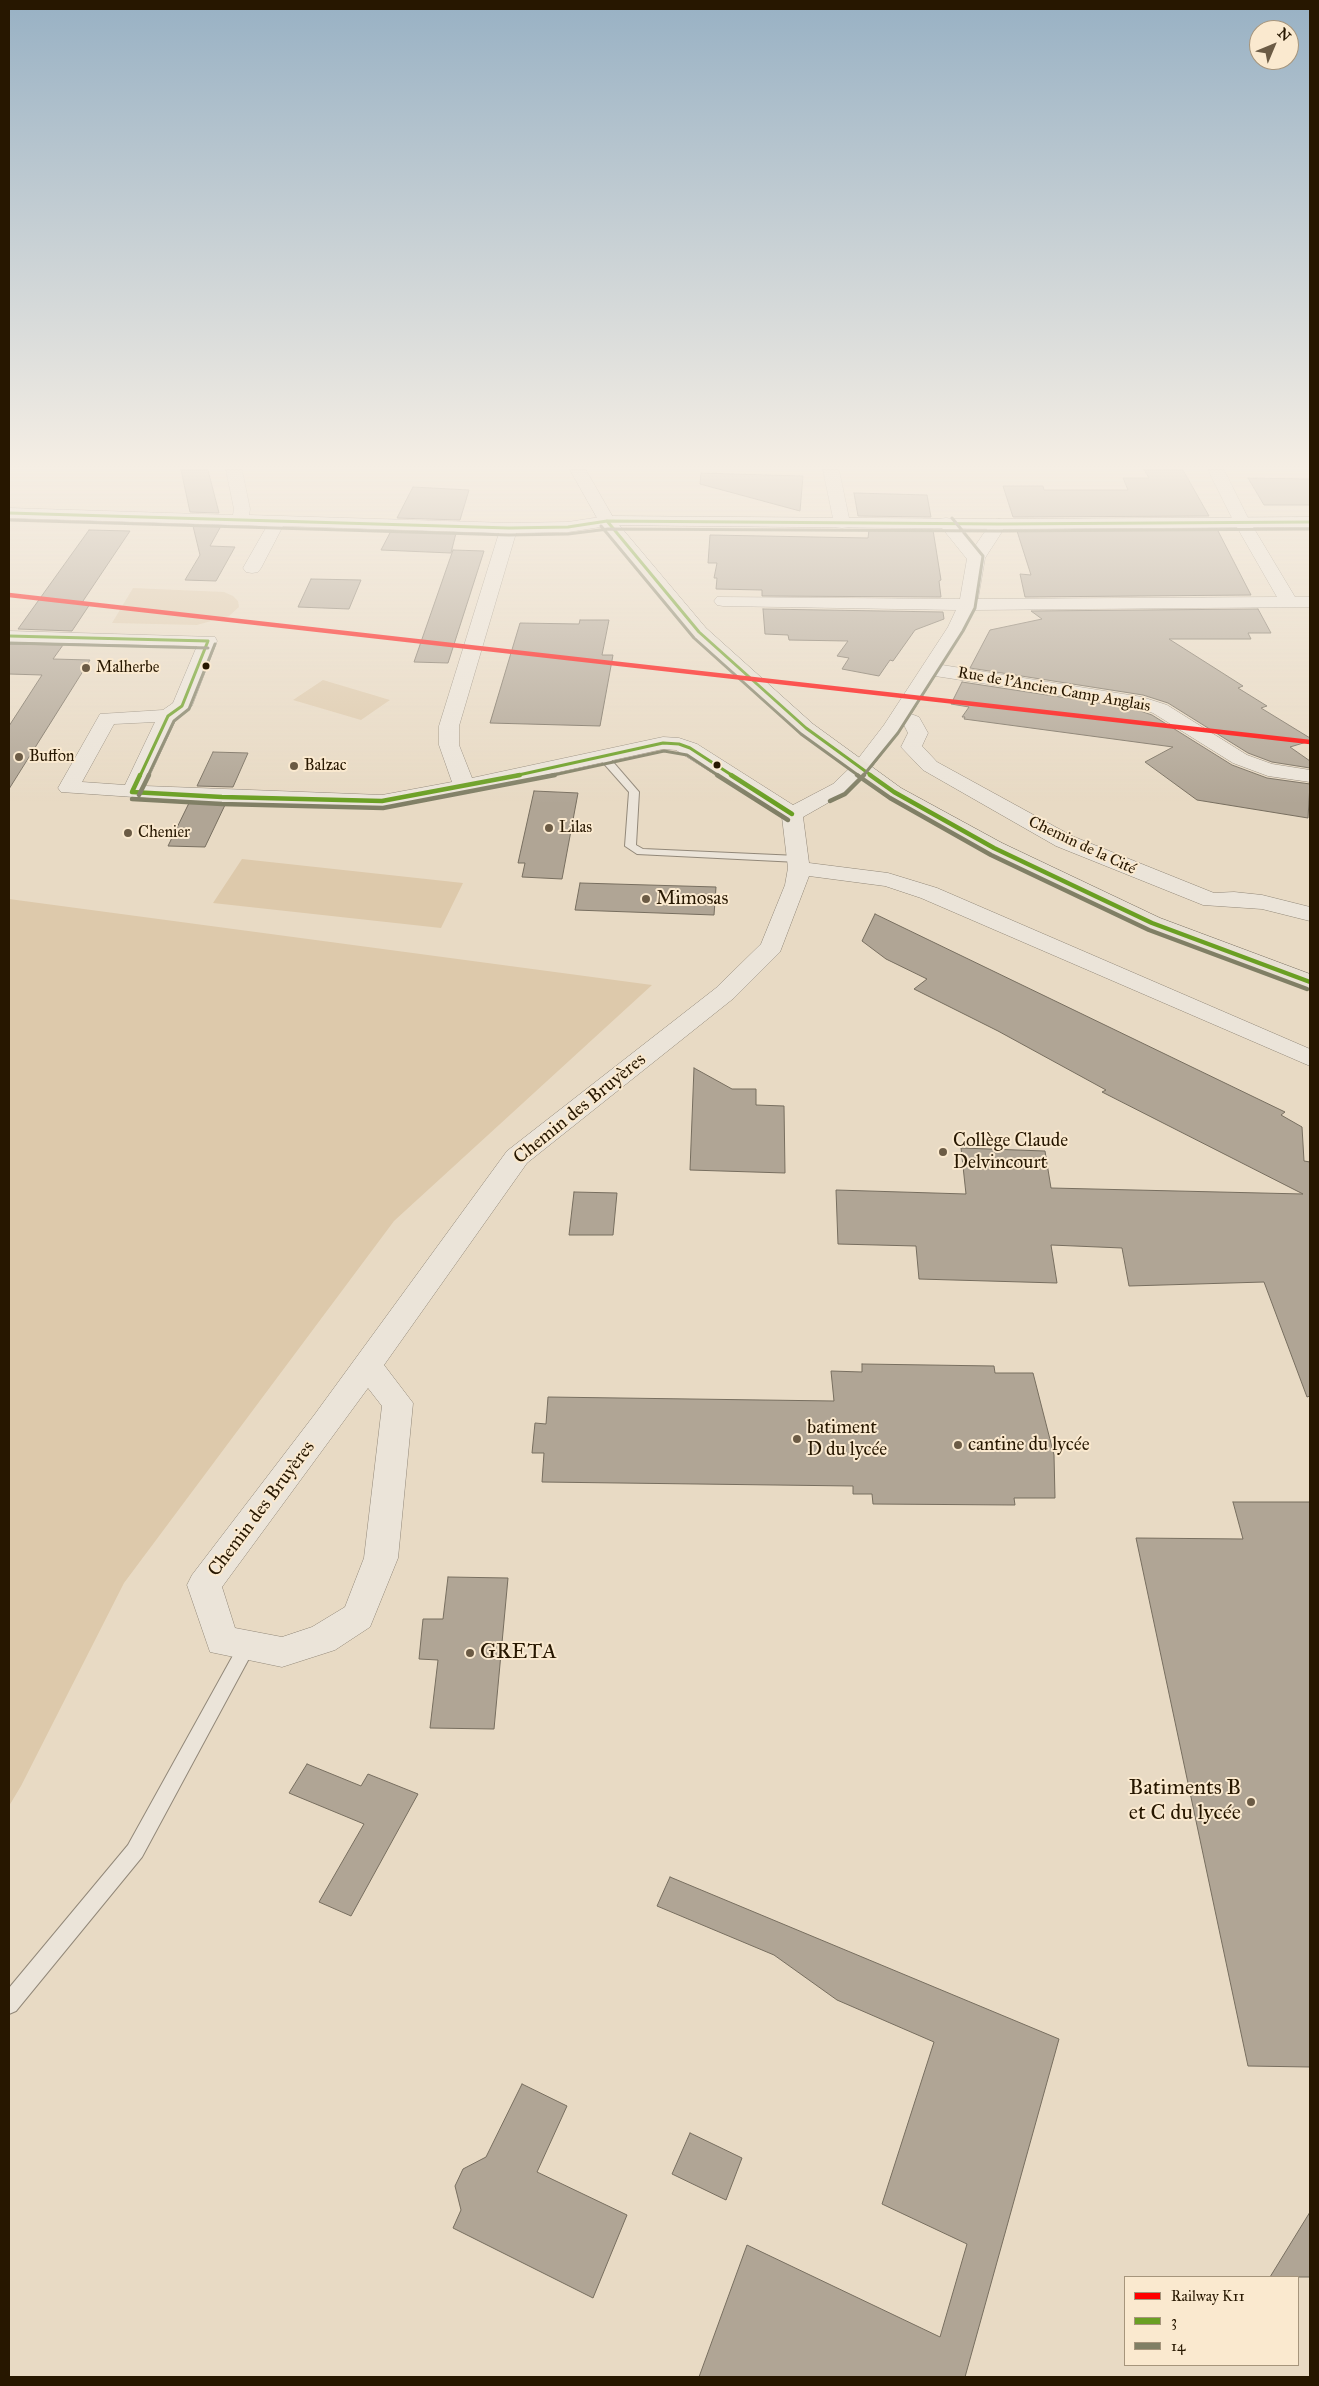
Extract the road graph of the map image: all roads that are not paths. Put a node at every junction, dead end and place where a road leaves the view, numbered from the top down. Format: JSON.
{"nodes":[{"id":1,"x":493,"y":581,"type":"edge"},
{"id":2,"x":657,"y":581,"type":"edge"},
{"id":3,"x":972,"y":581,"type":"edge"},
{"id":4,"x":1277,"y":581,"type":"edge"},
{"id":5,"x":722,"y":601,"type":"dead end"},
{"id":6,"x":1289,"y":602,"type":"junction"},
{"id":7,"x":1310,"y":602,"type":"edge"},
{"id":8,"x":968,"y":604,"type":"junction"},
{"id":9,"x":9,"y":636,"type":"edge"},
{"id":10,"x":930,"y":669,"type":"junction"},
{"id":11,"x":168,"y":716,"type":"junction"},
{"id":12,"x":899,"y":716,"type":"junction"},
{"id":13,"x":604,"y":757,"type":"junction"},
{"id":14,"x":861,"y":768,"type":"junction"},
{"id":15,"x":1310,"y":776,"type":"edge"},
{"id":16,"x":464,"y":785,"type":"junction"},
{"id":17,"x":132,"y":792,"type":"junction"},
{"id":18,"x":792,"y":814,"type":"junction"},
{"id":19,"x":799,"y":864,"type":"junction"},
{"id":20,"x":1310,"y":914,"type":"edge"},
{"id":21,"x":1310,"y":982,"type":"edge"},
{"id":22,"x":1310,"y":1058,"type":"edge"},
{"id":23,"x":367,"y":1366,"type":"junction"},
{"id":24,"x":247,"y":1646,"type":"junction"},
{"id":25,"x":9,"y":2004,"type":"edge"}],
"edges":[{"from":1,"to":16,"type":"street"},
{"from":2,"to":14,"type":"main road"},
{"from":3,"to":8,"type":"street"},
{"from":4,"to":6,"type":"street"},
{"from":5,"to":8,"type":"street"},
{"from":6,"to":7,"type":"street"},
{"from":6,"to":8,"type":"street"},
{"from":8,"to":10,"type":"street"},
{"from":9,"to":11,"type":"street"},
{"from":10,"to":12,"type":"street"},
{"from":10,"to":15,"type":"street","name":"Rue de l'Ancien Camp Anglais"},
{"from":11,"to":17,"type":"street"},
{"from":11,"to":17,"type":"street"},
{"from":12,"to":14,"type":"street"},
{"from":12,"to":20,"type":"street","name":"Chemin de la Cité"},
{"from":13,"to":16,"type":"street"},
{"from":13,"to":18,"type":"street"},
{"from":13,"to":19,"type":"lane"},
{"from":14,"to":18,"type":"street"},
{"from":14,"to":21,"type":"main road"},
{"from":16,"to":17,"type":"street"},
{"from":18,"to":19,"type":"street"},
{"from":19,"to":22,"type":"street"},
{"from":19,"to":23,"type":"street","name":"Chemin des Bruyères"},
{"from":23,"to":24,"type":"street","name":"Chemin des Bruyères"},
{"from":23,"to":24,"type":"street","name":"Chemin des Bruyères"},
{"from":24,"to":25,"type":"lane"}]}
